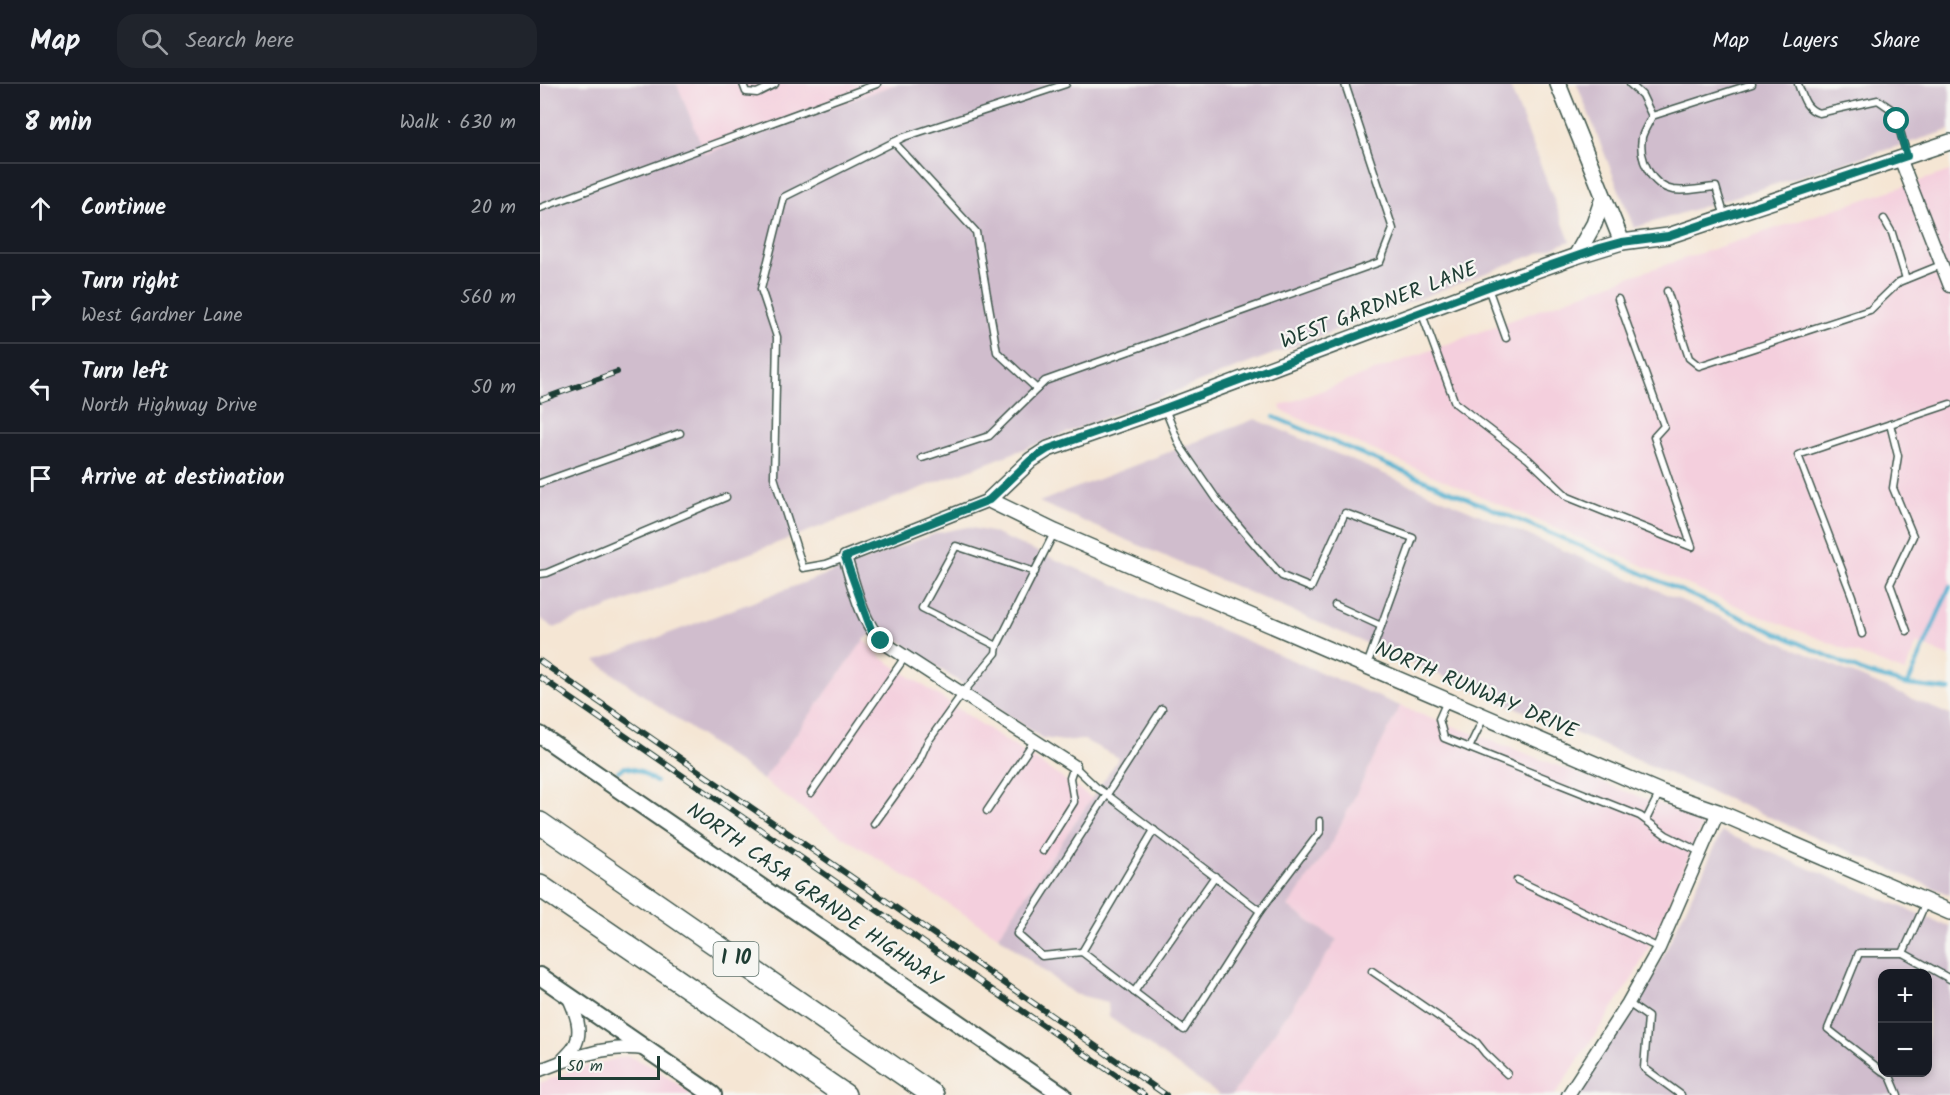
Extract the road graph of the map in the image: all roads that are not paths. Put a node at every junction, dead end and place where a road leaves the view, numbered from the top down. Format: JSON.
{"nodes":[{"id":1,"x":742,"y":84,"type":"edge"},
{"id":2,"x":775,"y":84,"type":"edge"},
{"id":3,"x":877,"y":84,"type":"edge"},
{"id":4,"x":1066,"y":84,"type":"edge"},
{"id":5,"x":1345,"y":84,"type":"edge"},
{"id":6,"x":1558,"y":84,"type":"edge"},
{"id":7,"x":1630,"y":84,"type":"edge"},
{"id":8,"x":1752,"y":84,"type":"edge"},
{"id":9,"x":1798,"y":84,"type":"edge"},
{"id":10,"x":1652,"y":116,"type":"junction"},
{"id":11,"x":894,"y":142,"type":"junction"},
{"id":12,"x":1950,"y":142,"type":"edge"},
{"id":13,"x":1904,"y":157,"type":"junction"},
{"id":14,"x":1603,"y":198,"type":"junction"},
{"id":15,"x":540,"y":208,"type":"edge"},
{"id":16,"x":1726,"y":217,"type":"junction"},
{"id":17,"x":1884,"y":219,"type":"dead end"},
{"id":18,"x":1622,"y":242,"type":"junction"},
{"id":19,"x":1576,"y":256,"type":"junction"},
{"id":20,"x":1942,"y":265,"type":"junction"},
{"id":21,"x":1906,"y":279,"type":"junction"},
{"id":22,"x":1950,"y":286,"type":"edge"},
{"id":23,"x":1488,"y":287,"type":"junction"},
{"id":24,"x":1667,"y":291,"type":"dead end"},
{"id":25,"x":1618,"y":299,"type":"dead end"},
{"id":26,"x":1421,"y":313,"type":"junction"},
{"id":27,"x":1506,"y":338,"type":"dead end"},
{"id":28,"x":1036,"y":389,"type":"junction"},
{"id":29,"x":1950,"y":405,"type":"edge"},
{"id":30,"x":1165,"y":408,"type":"junction"},
{"id":31,"x":1890,"y":424,"type":"junction"},
{"id":32,"x":680,"y":432,"type":"dead end"},
{"id":33,"x":922,"y":458,"type":"dead end"},
{"id":34,"x":540,"y":483,"type":"edge"},
{"id":35,"x":726,"y":497,"type":"dead end"},
{"id":36,"x":989,"y":500,"type":"junction"},
{"id":37,"x":1055,"y":532,"type":"junction"},
{"id":38,"x":845,"y":557,"type":"junction"},
{"id":39,"x":1035,"y":572,"type":"junction"},
{"id":40,"x":540,"y":574,"type":"edge"},
{"id":41,"x":1335,"y":605,"type":"dead end"},
{"id":42,"x":1381,"y":626,"type":"junction"},
{"id":43,"x":1907,"y":631,"type":"dead end"},
{"id":44,"x":1862,"y":634,"type":"dead end"},
{"id":45,"x":997,"y":646,"type":"junction"},
{"id":46,"x":905,"y":657,"type":"junction"},
{"id":47,"x":1367,"y":666,"type":"junction"},
{"id":48,"x":962,"y":694,"type":"junction"},
{"id":49,"x":1447,"y":701,"type":"junction"},
{"id":50,"x":1162,"y":709,"type":"dead end"},
{"id":51,"x":1484,"y":717,"type":"junction"},
{"id":52,"x":540,"y":735,"type":"edge"},
{"id":53,"x":1034,"y":741,"type":"junction"},
{"id":54,"x":1469,"y":748,"type":"junction"},
{"id":55,"x":1074,"y":766,"type":"junction"},
{"id":56,"x":1660,"y":792,"type":"junction"},
{"id":57,"x":811,"y":793,"type":"dead end"},
{"id":58,"x":1106,"y":794,"type":"junction"},
{"id":59,"x":987,"y":812,"type":"dead end"},
{"id":60,"x":1718,"y":812,"type":"junction"},
{"id":61,"x":1646,"y":820,"type":"junction"},
{"id":62,"x":1320,"y":821,"type":"dead end"},
{"id":63,"x":540,"y":823,"type":"edge"},
{"id":64,"x":874,"y":824,"type":"dead end"},
{"id":65,"x":1154,"y":830,"type":"junction"},
{"id":66,"x":1043,"y":851,"type":"dead end"},
{"id":67,"x":1700,"y":853,"type":"junction"},
{"id":68,"x":1215,"y":876,"type":"junction"},
{"id":69,"x":1517,"y":880,"type":"dead end"},
{"id":70,"x":540,"y":886,"type":"edge"},
{"id":71,"x":1926,"y":902,"type":"junction"},
{"id":72,"x":1260,"y":911,"type":"junction"},
{"id":73,"x":1950,"y":912,"type":"edge"},
{"id":74,"x":1659,"y":948,"type":"junction"},
{"id":75,"x":1082,"y":952,"type":"junction"},
{"id":76,"x":1903,"y":953,"type":"junction"},
{"id":77,"x":1372,"y":971,"type":"dead end"},
{"id":78,"x":540,"y":976,"type":"edge"},
{"id":79,"x":1950,"y":979,"type":"edge"},
{"id":80,"x":1134,"y":992,"type":"junction"},
{"id":81,"x":567,"y":994,"type":"junction"},
{"id":82,"x":1628,"y":1003,"type":"junction"},
{"id":83,"x":648,"y":1049,"type":"junction"},
{"id":84,"x":561,"y":1062,"type":"junction"},
{"id":85,"x":1878,"y":1067,"type":"edge"},
{"id":86,"x":540,"y":1070,"type":"edge"},
{"id":87,"x":1507,"y":1074,"type":"dead end"},
{"id":88,"x":1890,"y":1077,"type":"edge"},
{"id":89,"x":713,"y":1095,"type":"edge"},
{"id":90,"x":845,"y":1095,"type":"edge"},
{"id":91,"x":933,"y":1095,"type":"edge"},
{"id":92,"x":1063,"y":1095,"type":"edge"},
{"id":93,"x":1568,"y":1095,"type":"edge"},
{"id":94,"x":1681,"y":1095,"type":"edge"},
{"id":95,"x":1898,"y":1095,"type":"edge"}],
"edges":[{"from":1,"to":2,"type":"lane"},
{"from":3,"to":15,"type":"lane"},
{"from":4,"to":11,"type":"lane"},
{"from":5,"to":28,"type":"lane"},
{"from":6,"to":14,"type":"street"},
{"from":7,"to":10,"type":"lane"},
{"from":8,"to":10,"type":"lane"},
{"from":9,"to":13,"type":"lane"},
{"from":10,"to":16,"type":"lane"},
{"from":11,"to":28,"type":"lane"},
{"from":11,"to":38,"type":"lane"},
{"from":12,"to":13,"type":"street","name":"WEST GARDNER LANE"},
{"from":13,"to":16,"type":"street","name":"WEST GARDNER LANE"},
{"from":13,"to":20,"type":"street"},
{"from":14,"to":18,"type":"street"},
{"from":14,"to":19,"type":"street"},
{"from":16,"to":18,"type":"street","name":"WEST GARDNER LANE"},
{"from":17,"to":21,"type":"lane"},
{"from":18,"to":19,"type":"street","name":"WEST GARDNER LANE"},
{"from":19,"to":23,"type":"street","name":"WEST GARDNER LANE"},
{"from":20,"to":21,"type":"lane"},
{"from":20,"to":22,"type":"street"},
{"from":21,"to":24,"type":"lane"},
{"from":23,"to":26,"type":"street","name":"WEST GARDNER LANE"},
{"from":23,"to":27,"type":"lane"},
{"from":25,"to":26,"type":"lane"},
{"from":26,"to":30,"type":"street","name":"WEST GARDNER LANE"},
{"from":28,"to":33,"type":"lane"},
{"from":29,"to":31,"type":"lane"},
{"from":30,"to":36,"type":"street","name":"WEST GARDNER LANE"},
{"from":30,"to":42,"type":"lane"},
{"from":31,"to":43,"type":"lane"},
{"from":31,"to":44,"type":"lane"},
{"from":32,"to":34,"type":"lane"},
{"from":35,"to":40,"type":"lane"},
{"from":36,"to":37,"type":"street","name":"NORTH RUNWAY DRIVE"},
{"from":36,"to":38,"type":"street","name":"WEST GARDNER LANE"},
{"from":37,"to":39,"type":"lane"},
{"from":37,"to":47,"type":"street","name":"NORTH RUNWAY DRIVE"},
{"from":38,"to":46,"type":"street"},
{"from":39,"to":45,"type":"lane"},
{"from":39,"to":45,"type":"lane"},
{"from":41,"to":42,"type":"lane"},
{"from":42,"to":47,"type":"lane"},
{"from":45,"to":48,"type":"lane"},
{"from":46,"to":48,"type":"street"},
{"from":46,"to":57,"type":"lane"},
{"from":47,"to":49,"type":"street","name":"NORTH RUNWAY DRIVE"},
{"from":48,"to":53,"type":"street"},
{"from":48,"to":64,"type":"lane"},
{"from":49,"to":51,"type":"street","name":"NORTH RUNWAY DRIVE"},
{"from":49,"to":54,"type":"lane"},
{"from":50,"to":58,"type":"lane"},
{"from":51,"to":54,"type":"lane"},
{"from":51,"to":56,"type":"street","name":"NORTH RUNWAY DRIVE"},
{"from":52,"to":92,"type":"main road","name":"NORTH CASA GRANDE HIGHWAY"},
{"from":53,"to":55,"type":"street"},
{"from":53,"to":59,"type":"lane"},
{"from":54,"to":61,"type":"lane"},
{"from":55,"to":58,"type":"lane"},
{"from":55,"to":66,"type":"lane"},
{"from":56,"to":60,"type":"street","name":"NORTH RUNWAY DRIVE"},
{"from":56,"to":61,"type":"lane"},
{"from":58,"to":65,"type":"lane"},
{"from":58,"to":75,"type":"lane"},
{"from":60,"to":67,"type":"street"},
{"from":60,"to":71,"type":"street","name":"NORTH RUNWAY DRIVE"},
{"from":61,"to":67,"type":"lane"},
{"from":62,"to":72,"type":"lane"},
{"from":63,"to":91,"type":"highway","number":"I 10"},
{"from":65,"to":68,"type":"lane"},
{"from":65,"to":75,"type":"lane"},
{"from":67,"to":74,"type":"street"},
{"from":68,"to":72,"type":"lane"},
{"from":68,"to":80,"type":"lane"},
{"from":69,"to":74,"type":"lane"},
{"from":70,"to":90,"type":"highway","number":"I 10"},
{"from":71,"to":73,"type":"street","name":"NORTH RUNWAY DRIVE"},
{"from":71,"to":76,"type":"lane"},
{"from":72,"to":80,"type":"lane"},
{"from":74,"to":82,"type":"street"},
{"from":75,"to":80,"type":"lane"},
{"from":76,"to":79,"type":"lane"},
{"from":76,"to":85,"type":"lane"},
{"from":77,"to":87,"type":"lane"},
{"from":78,"to":81,"type":"main road"},
{"from":81,"to":83,"type":"main road"},
{"from":81,"to":84,"type":"street"},
{"from":82,"to":93,"type":"street"},
{"from":82,"to":94,"type":"lane"},
{"from":83,"to":84,"type":"street"},
{"from":83,"to":89,"type":"main road"},
{"from":84,"to":86,"type":"street"},
{"from":88,"to":95,"type":"lane"}]}
